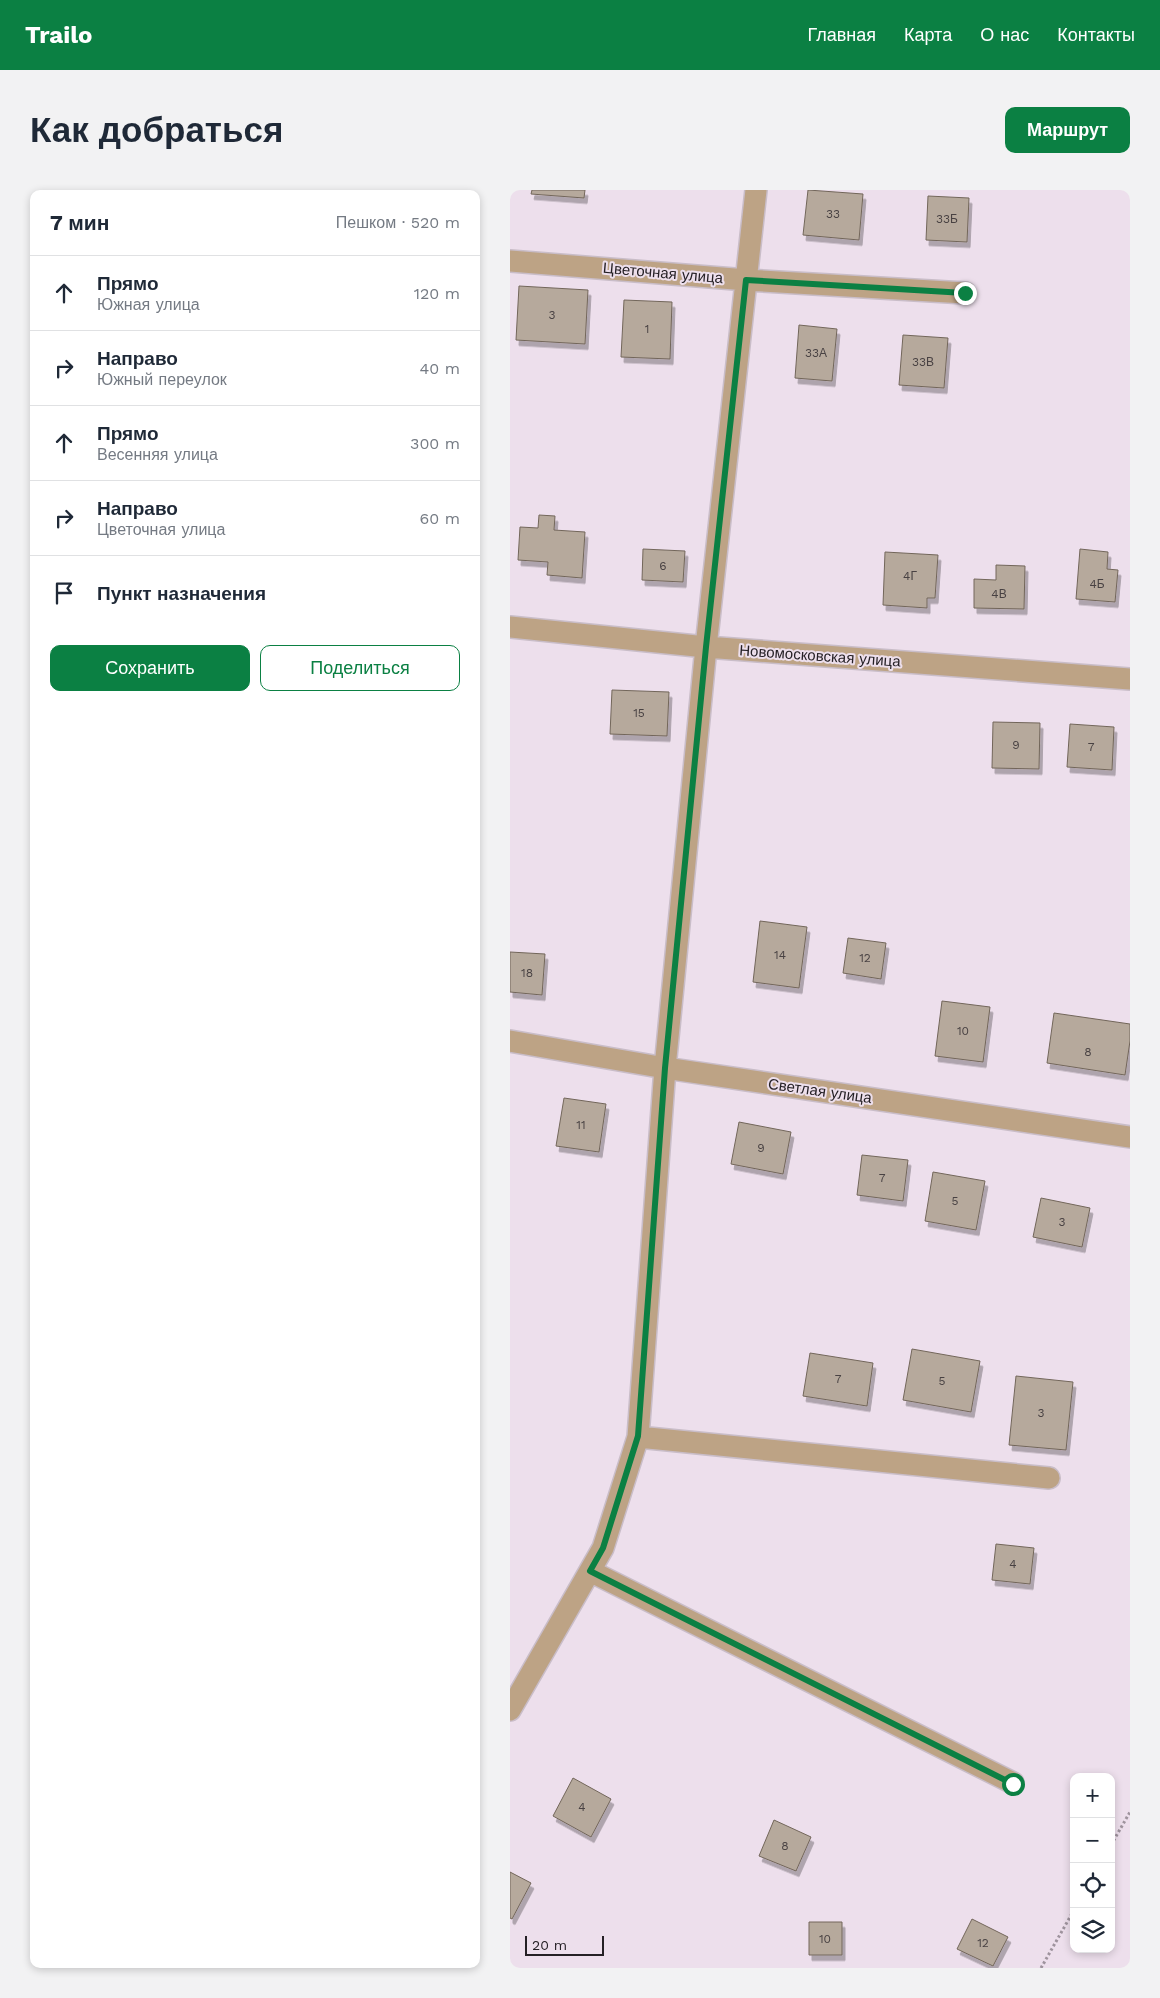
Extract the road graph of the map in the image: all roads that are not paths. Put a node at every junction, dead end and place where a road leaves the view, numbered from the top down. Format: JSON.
{"nodes":[{"id":1,"x":756,"y":190,"type":"edge"},
{"id":2,"x":510,"y":261,"type":"edge"},
{"id":3,"x":746,"y":280,"type":"junction"},
{"id":4,"x":965,"y":293,"type":"dead end"},
{"id":5,"x":510,"y":627,"type":"edge"},
{"id":6,"x":706,"y":647,"type":"junction"},
{"id":7,"x":1130,"y":679,"type":"edge"},
{"id":8,"x":510,"y":1041,"type":"edge"},
{"id":9,"x":665,"y":1068,"type":"junction"},
{"id":10,"x":1130,"y":1137,"type":"edge"},
{"id":11,"x":638,"y":1436,"type":"junction"},
{"id":12,"x":1050,"y":1478,"type":"dead end"},
{"id":13,"x":590,"y":1571,"type":"junction"},
{"id":14,"x":510,"y":1710,"type":"edge"},
{"id":15,"x":1013,"y":1784,"type":"dead end"}],
"edges":[{"from":1,"to":3,"type":"street"},
{"from":2,"to":3,"type":"street","name":"Цветочная улица"},
{"from":3,"to":4,"type":"street","name":"Цветочная улица"},
{"from":3,"to":6,"type":"street"},
{"from":5,"to":6,"type":"street","name":"Новомосковская улица"},
{"from":6,"to":7,"type":"street","name":"Новомосковская улица"},
{"from":6,"to":9,"type":"street"},
{"from":8,"to":9,"type":"street","name":"Светлая улица"},
{"from":9,"to":10,"type":"street","name":"Светлая улица"},
{"from":9,"to":11,"type":"street"},
{"from":11,"to":12,"type":"street"},
{"from":11,"to":13,"type":"street"},
{"from":13,"to":14,"type":"street"},
{"from":13,"to":15,"type":"street"}]}
